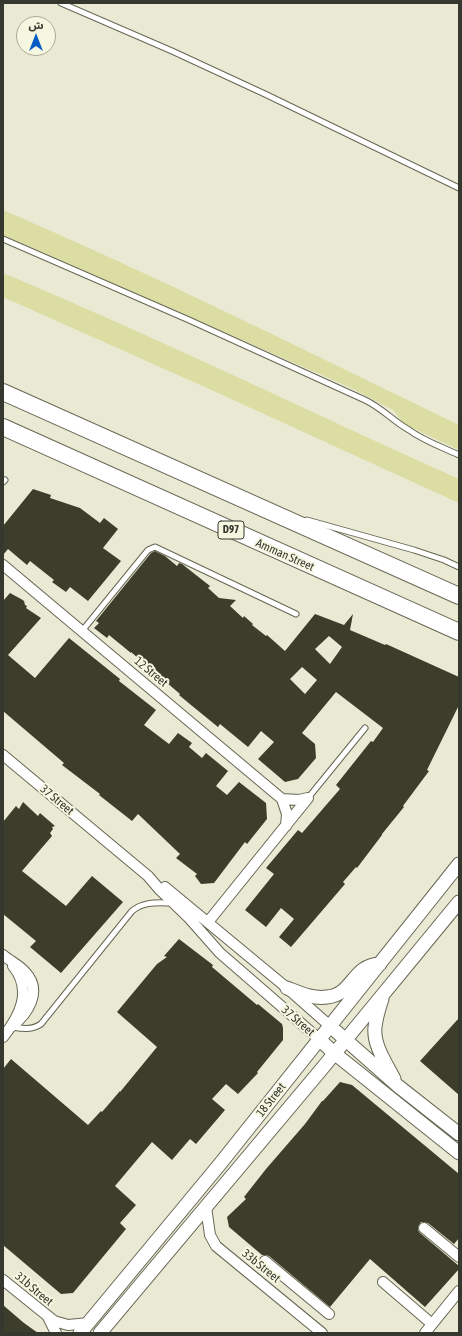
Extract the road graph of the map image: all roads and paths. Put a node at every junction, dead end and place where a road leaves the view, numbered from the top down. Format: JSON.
{"nodes":[{"id":1,"x":61,"y":3,"type":"edge"},
{"id":2,"x":459,"y":188,"type":"edge"},
{"id":3,"x":3,"y":239,"type":"edge"},
{"id":4,"x":3,"y":392,"type":"edge"},
{"id":5,"x":3,"y":426,"type":"edge"},
{"id":6,"x":459,"y":455,"type":"edge"},
{"id":7,"x":261,"y":508,"type":"junction"},
{"id":8,"x":3,"y":565,"type":"edge"},
{"id":9,"x":459,"y":567,"type":"edge"},
{"id":10,"x":459,"y":596,"type":"edge"},
{"id":11,"x":296,"y":614,"type":"dead end"},
{"id":12,"x":82,"y":631,"type":"junction"},
{"id":13,"x":459,"y":632,"type":"edge"},
{"id":14,"x":365,"y":728,"type":"dead end"},
{"id":15,"x":3,"y":754,"type":"edge"},
{"id":16,"x":308,"y":798,"type":"junction"},
{"id":17,"x":282,"y":799,"type":"junction"},
{"id":18,"x":286,"y":826,"type":"junction"},
{"id":19,"x":459,"y":864,"type":"edge"},
{"id":20,"x":148,"y":876,"type":"junction"},
{"id":21,"x":459,"y":902,"type":"edge"},
{"id":22,"x":174,"y":903,"type":"junction"},
{"id":23,"x":208,"y":922,"type":"junction"},
{"id":24,"x":5,"y":957,"type":"edge"},
{"id":25,"x":380,"y":964,"type":"junction"},
{"id":26,"x":287,"y":988,"type":"junction"},
{"id":27,"x":383,"y":994,"type":"junction"},
{"id":28,"x":330,"y":1026,"type":"junction"},
{"id":29,"x":11,"y":1027,"type":"junction"},
{"id":30,"x":3,"y":1037,"type":"edge"},
{"id":31,"x":319,"y":1039,"type":"junction"},
{"id":32,"x":345,"y":1039,"type":"junction"},
{"id":33,"x":334,"y":1053,"type":"junction"},
{"id":34,"x":398,"y":1086,"type":"junction"},
{"id":35,"x":457,"y":1131,"type":"edge"},
{"id":36,"x":459,"y":1153,"type":"edge"},
{"id":37,"x":206,"y":1206,"type":"junction"},
{"id":38,"x":424,"y":1228,"type":"dead end"},
{"id":39,"x":459,"y":1257,"type":"edge"},
{"id":40,"x":265,"y":1261,"type":"dead end"},
{"id":41,"x":3,"y":1280,"type":"edge"},
{"id":42,"x":383,"y":1282,"type":"dead end"},
{"id":43,"x":298,"y":1288,"type":"junction"},
{"id":44,"x":459,"y":1291,"type":"edge"},
{"id":45,"x":285,"y":1303,"type":"junction"},
{"id":46,"x":329,"y":1314,"type":"dead end"},
{"id":47,"x":48,"y":1317,"type":"junction"},
{"id":48,"x":432,"y":1324,"type":"junction"},
{"id":49,"x":84,"y":1328,"type":"edge"},
{"id":50,"x":56,"y":1333,"type":"edge"},
{"id":51,"x":100,"y":1333,"type":"edge"},
{"id":52,"x":322,"y":1333,"type":"edge"},
{"id":53,"x":425,"y":1333,"type":"edge"}],
"edges":[{"from":1,"to":2,"type":"lane"},
{"from":3,"to":6,"type":"lane"},
{"from":4,"to":7,"type":"main road"},
{"from":5,"to":13,"type":"main road","name":"Amman Street","number":"D97"},
{"from":7,"to":9,"type":"lane"},
{"from":7,"to":10,"type":"main road"},
{"from":8,"to":12,"type":"street","name":"12 Street"},
{"from":11,"to":12,"type":"lane"},
{"from":12,"to":17,"type":"street","name":"12 Street"},
{"from":14,"to":16,"type":"lane"},
{"from":15,"to":20,"type":"street","name":"37 Street"},
{"from":16,"to":17,"type":"street"},
{"from":16,"to":18,"type":"street"},
{"from":17,"to":18,"type":"street"},
{"from":18,"to":23,"type":"street"},
{"from":19,"to":25,"type":"street","name":"18 Street"},
{"from":20,"to":22,"type":"street","name":"37 Street"},
{"from":20,"to":23,"type":"street","name":"37 Street"},
{"from":21,"to":27,"type":"street","name":"18 Street"},
{"from":22,"to":29,"type":"lane"},
{"from":22,"to":31,"type":"street","name":"37 Street"},
{"from":23,"to":26,"type":"street","name":"37 Street"},
{"from":24,"to":29,"type":"street"},
{"from":25,"to":26,"type":"street"},
{"from":25,"to":28,"type":"street","name":"18 Street"},
{"from":26,"to":28,"type":"street","name":"37 Street"},
{"from":27,"to":32,"type":"street","name":"18 Street"},
{"from":27,"to":34,"type":"street"},
{"from":28,"to":31,"type":"street","name":"18 Street"},
{"from":28,"to":32,"type":"street","name":"37 Street"},
{"from":29,"to":30,"type":"street"},
{"from":31,"to":33,"type":"street","name":"37 Street"},
{"from":31,"to":49,"type":"street","name":"18 Street"},
{"from":32,"to":33,"type":"street","name":"18 Street"},
{"from":32,"to":34,"type":"street","name":"37 Street"},
{"from":33,"to":36,"type":"street","name":"37 Street"},
{"from":33,"to":37,"type":"street","name":"18 Street"},
{"from":34,"to":35,"type":"street","name":"37 Street"},
{"from":37,"to":45,"type":"street","name":"33b Street"},
{"from":37,"to":51,"type":"street","name":"18 Street"},
{"from":38,"to":39,"type":"street"},
{"from":40,"to":43,"type":"street"},
{"from":41,"to":47,"type":"street","name":"31b Street"},
{"from":42,"to":48,"type":"street"},
{"from":43,"to":45,"type":"street"},
{"from":43,"to":46,"type":"street"},
{"from":44,"to":48,"type":"street"},
{"from":45,"to":52,"type":"street","name":"33b Street"},
{"from":47,"to":49,"type":"street","name":"31b Street"},
{"from":47,"to":50,"type":"street","name":"31b Street"},
{"from":48,"to":53,"type":"street"}]}
